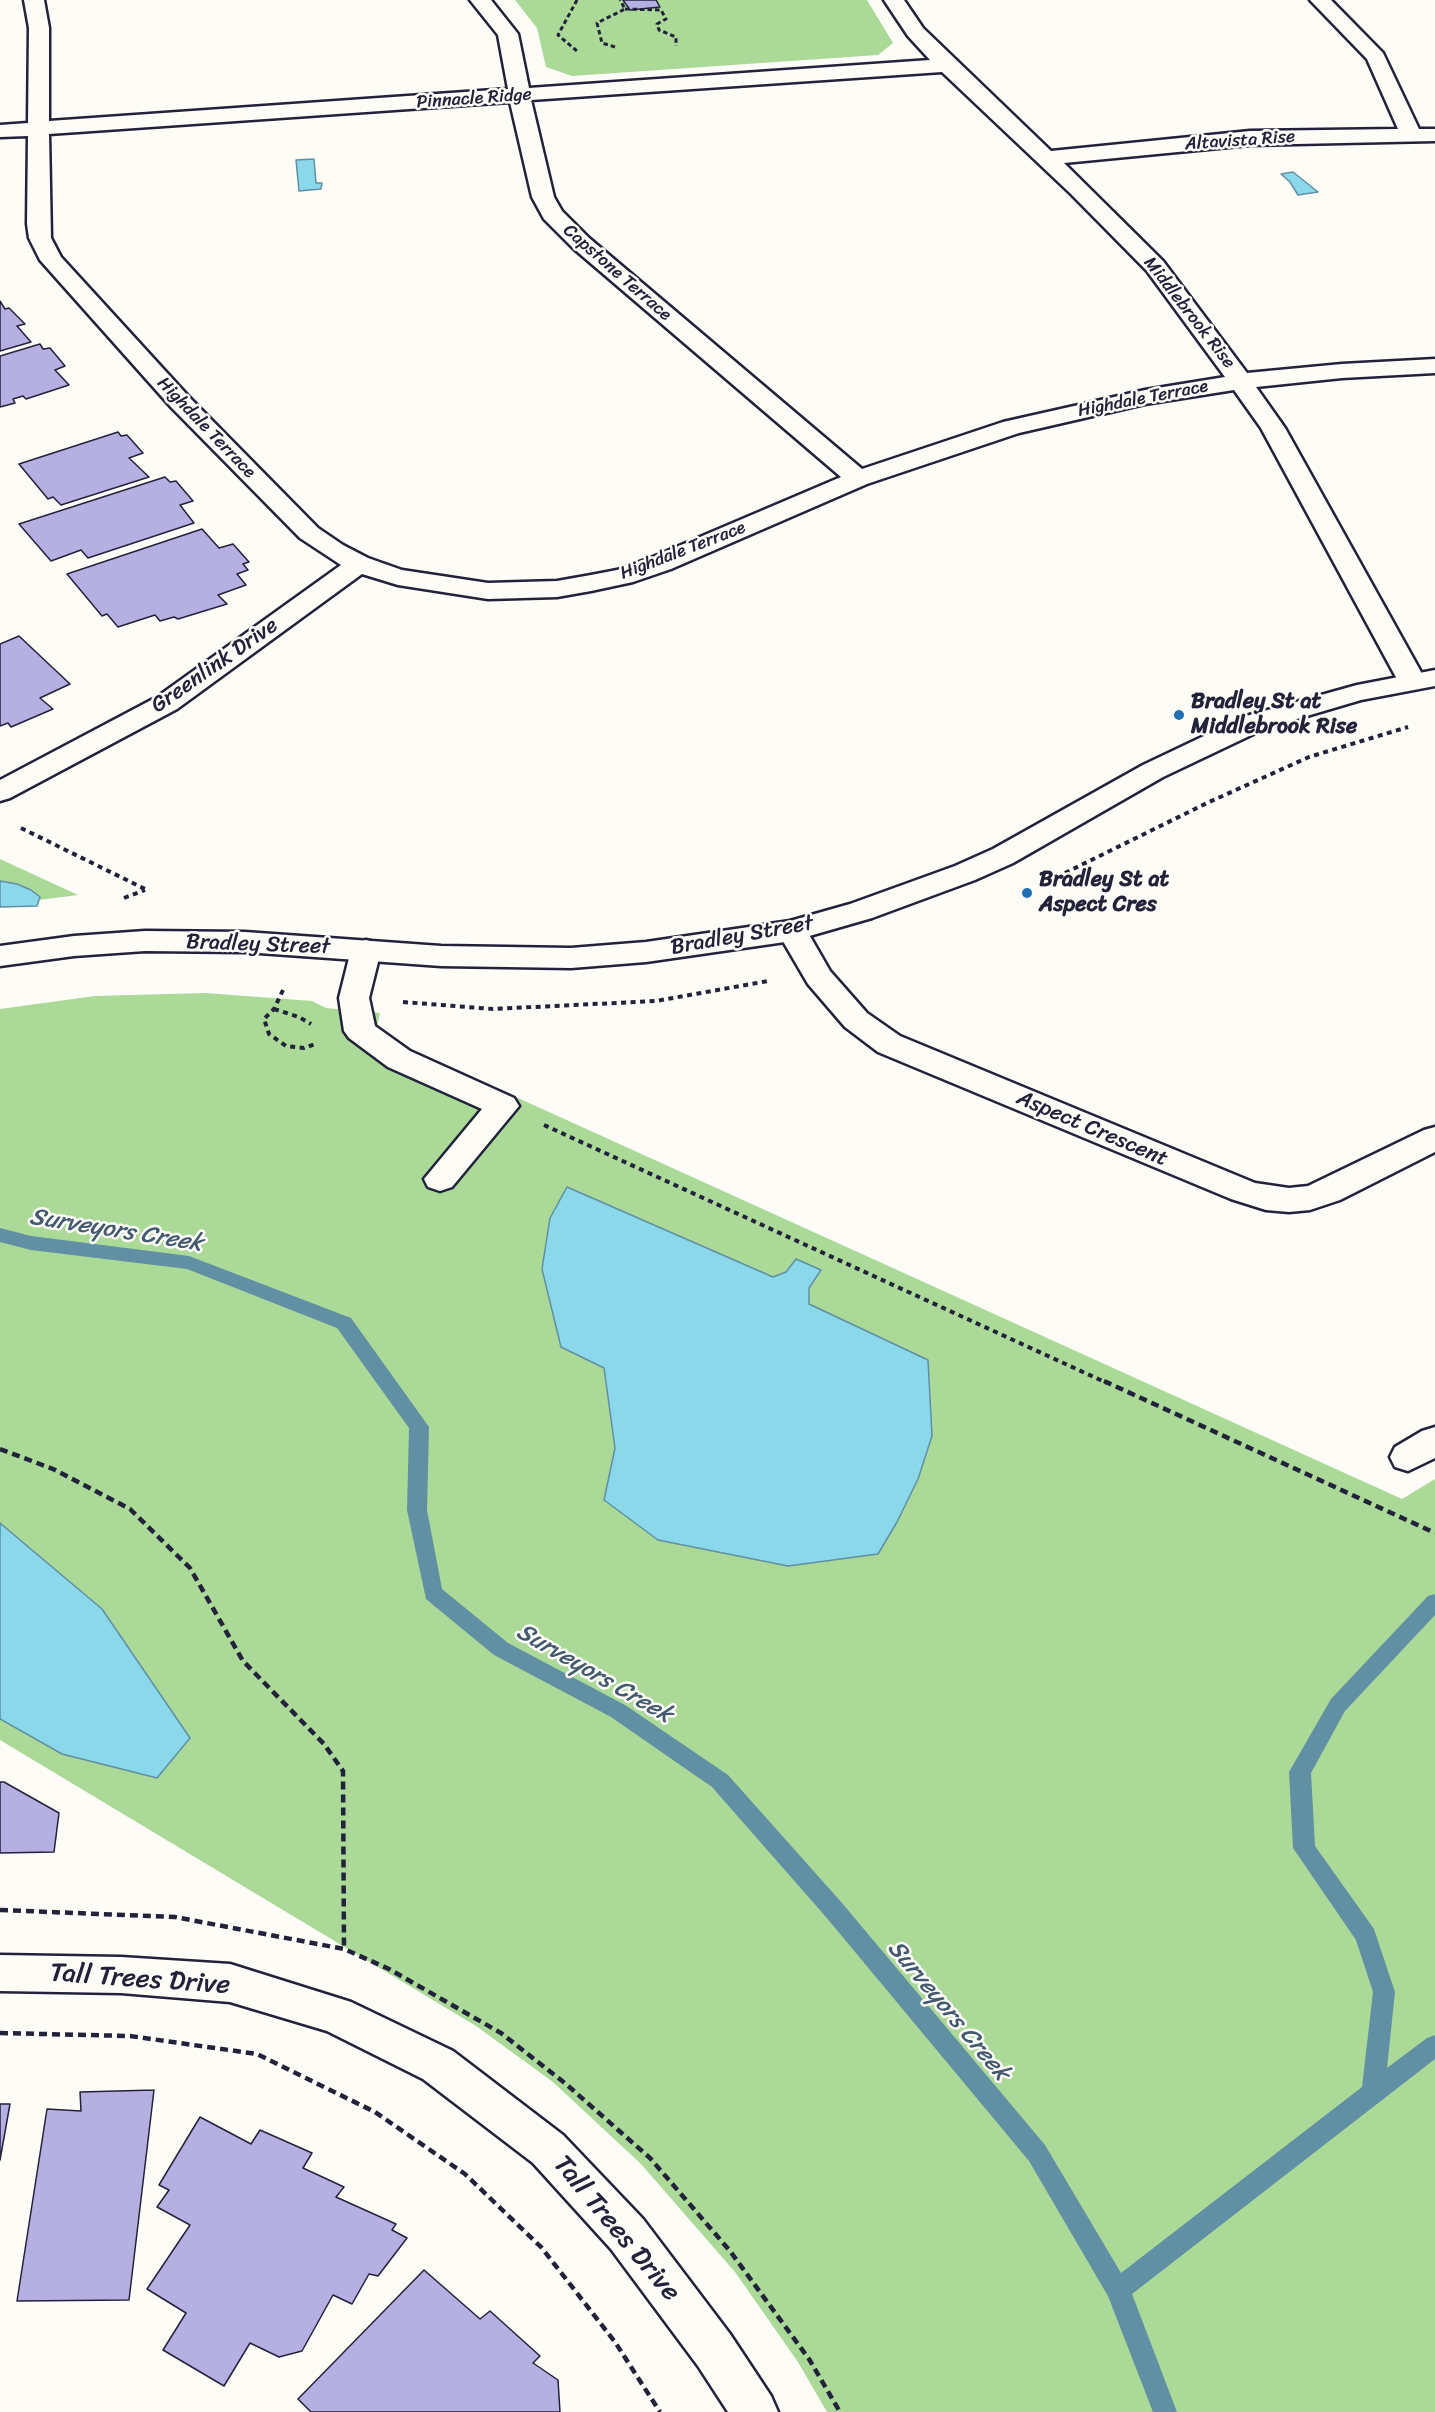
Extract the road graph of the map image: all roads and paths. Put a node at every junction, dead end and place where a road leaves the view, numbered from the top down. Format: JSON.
{"nodes":[{"id":1,"x":34,"y":0,"type":"edge"},
{"id":2,"x":480,"y":0,"type":"edge"},
{"id":3,"x":577,"y":0,"type":"edge"},
{"id":4,"x":894,"y":0,"type":"edge"},
{"id":5,"x":1320,"y":0,"type":"edge"},
{"id":6,"x":625,"y":9,"type":"dead end"},
{"id":7,"x":676,"y":49,"type":"dead end"},
{"id":8,"x":585,"y":58,"type":"dead end"},
{"id":9,"x":947,"y":65,"type":"junction"},
{"id":10,"x":521,"y":96,"type":"junction"},
{"id":11,"x":39,"y":128,"type":"junction"},
{"id":12,"x":0,"y":131,"type":"edge"},
{"id":13,"x":1411,"y":135,"type":"junction"},
{"id":14,"x":1435,"y":135,"type":"edge"},
{"id":15,"x":1046,"y":158,"type":"junction"},
{"id":16,"x":1435,"y":366,"type":"edge"},
{"id":17,"x":1242,"y":381,"type":"junction"},
{"id":18,"x":858,"y":479,"type":"junction"},
{"id":19,"x":359,"y":564,"type":"junction"},
{"id":20,"x":1423,"y":679,"type":"edge"},
{"id":21,"x":0,"y":792,"type":"edge"},
{"id":22,"x":17,"y":826,"type":"dead end"},
{"id":23,"x":145,"y":889,"type":"dead end"},
{"id":24,"x":792,"y":931,"type":"junction"},
{"id":25,"x":366,"y":950,"type":"junction"},
{"id":26,"x":0,"y":956,"type":"edge"},
{"id":27,"x":283,"y":990,"type":"dead end"},
{"id":28,"x":274,"y":1009,"type":"junction"},
{"id":29,"x":360,"y":1031,"type":"junction"},
{"id":30,"x":322,"y":1038,"type":"junction"},
{"id":31,"x":503,"y":1106,"type":"junction"},
{"id":32,"x":1435,"y":1138,"type":"edge"},
{"id":33,"x":440,"y":1179,"type":"dead end"},
{"id":34,"x":0,"y":1449,"type":"edge"},
{"id":35,"x":1435,"y":1533,"type":"edge"},
{"id":36,"x":0,"y":1910,"type":"edge"},
{"id":37,"x":0,"y":1973,"type":"edge"},
{"id":38,"x":0,"y":2033,"type":"edge"},
{"id":39,"x":660,"y":2412,"type":"edge"},
{"id":40,"x":755,"y":2412,"type":"edge"}],
"edges":[{"from":1,"to":11,"type":"street","name":"Highdale Terrace"},
{"from":2,"to":10,"type":"street","name":"Capstone Terrace"},
{"from":3,"to":8,"type":"path"},
{"from":4,"to":9,"type":"street","name":"Middlebrook Rise"},
{"from":5,"to":13,"type":"street"},
{"from":6,"to":7,"type":"path"},
{"from":9,"to":10,"type":"street","name":"Pinnacle Ridge"},
{"from":9,"to":15,"type":"street","name":"Middlebrook Rise"},
{"from":10,"to":11,"type":"street","name":"Pinnacle Ridge"},
{"from":10,"to":18,"type":"street","name":"Capstone Terrace"},
{"from":11,"to":12,"type":"street","name":"Pinnacle Ridge"},
{"from":11,"to":19,"type":"street","name":"Highdale Terrace"},
{"from":13,"to":14,"type":"street","name":"Altavista Rise"},
{"from":13,"to":15,"type":"street","name":"Altavista Rise"},
{"from":15,"to":17,"type":"street","name":"Middlebrook Rise"},
{"from":16,"to":17,"type":"street","name":"Highdale Terrace"},
{"from":17,"to":18,"type":"street","name":"Highdale Terrace"},
{"from":17,"to":20,"type":"street","name":"Middlebrook Rise"},
{"from":18,"to":19,"type":"street","name":"Highdale Terrace"},
{"from":19,"to":21,"type":"street","name":"Greenlink Drive"},
{"from":20,"to":24,"type":"street","name":"Bradley Street"},
{"from":22,"to":23,"type":"path"},
{"from":24,"to":25,"type":"street","name":"Bradley Street"},
{"from":24,"to":32,"type":"street","name":"Aspect Crescent"},
{"from":25,"to":26,"type":"street","name":"Bradley Street"},
{"from":25,"to":29,"type":"street"},
{"from":27,"to":28,"type":"path"},
{"from":28,"to":30,"type":"path"},
{"from":28,"to":30,"type":"path"},
{"from":29,"to":30,"type":"path"},
{"from":29,"to":31,"type":"street"},
{"from":31,"to":33,"type":"street"},
{"from":31,"to":35,"type":"path"},
{"from":34,"to":36,"type":"path"},
{"from":37,"to":40,"type":"street","name":"Tall Trees Drive"},
{"from":38,"to":39,"type":"path"}]}
